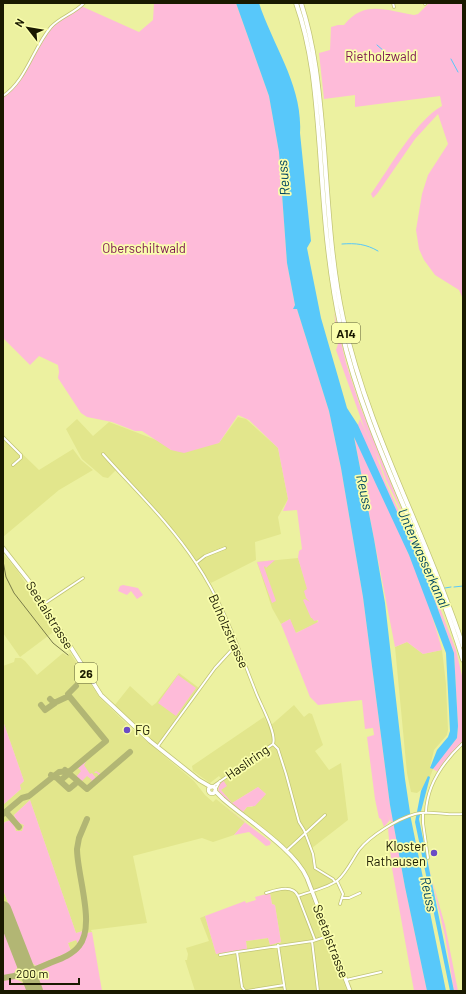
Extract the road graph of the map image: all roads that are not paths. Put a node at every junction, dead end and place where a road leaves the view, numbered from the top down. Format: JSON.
{"nodes":[{"id":1,"x":84,"y":3,"type":"edge"},
{"id":2,"x":296,"y":3,"type":"edge"},
{"id":3,"x":300,"y":3,"type":"edge"},
{"id":4,"x":393,"y":3,"type":"edge"},
{"id":5,"x":394,"y":7,"type":"dead end"},
{"id":6,"x":3,"y":96,"type":"edge"},
{"id":7,"x":3,"y":438,"type":"edge"},
{"id":8,"x":103,"y":454,"type":"dead end"},
{"id":9,"x":13,"y":465,"type":"dead end"},
{"id":10,"x":3,"y":548,"type":"edge"},
{"id":11,"x":225,"y":548,"type":"dead end"},
{"id":12,"x":196,"y":563,"type":"junction"},
{"id":13,"x":83,"y":578,"type":"dead end"},
{"id":14,"x":44,"y":604,"type":"junction"},
{"id":15,"x":237,"y":644,"type":"junction"},
{"id":16,"x":463,"y":646,"type":"edge"},
{"id":17,"x":463,"y":660,"type":"edge"},
{"id":18,"x":463,"y":743,"type":"edge"},
{"id":19,"x":273,"y":744,"type":"junction"},
{"id":20,"x":158,"y":746,"type":"junction"},
{"id":21,"x":200,"y":780,"type":"junction"},
{"id":22,"x":213,"y":790,"type":"junction"},
{"id":23,"x":423,"y":813,"type":"junction"},
{"id":24,"x":463,"y":814,"type":"edge"},
{"id":25,"x":325,"y":815,"type":"dead end"},
{"id":26,"x":306,"y":834,"type":"junction"},
{"id":27,"x":286,"y":851,"type":"junction"},
{"id":28,"x":428,"y":858,"type":"dead end"},
{"id":29,"x":336,"y":882,"type":"junction"},
{"id":30,"x":311,"y":892,"type":"junction"},
{"id":31,"x":266,"y":893,"type":"dead end"},
{"id":32,"x":360,"y":893,"type":"dead end"},
{"id":33,"x":298,"y":896,"type":"junction"},
{"id":34,"x":343,"y":898,"type":"junction"},
{"id":35,"x":340,"y":904,"type":"dead end"},
{"id":36,"x":329,"y":936,"type":"junction"},
{"id":37,"x":315,"y":940,"type":"junction"},
{"id":38,"x":312,"y":941,"type":"junction"},
{"id":39,"x":278,"y":945,"type":"junction"},
{"id":40,"x":237,"y":952,"type":"junction"},
{"id":41,"x":220,"y":955,"type":"dead end"},
{"id":42,"x":380,"y":972,"type":"dead end"},
{"id":43,"x":346,"y":980,"type":"junction"},
{"id":44,"x":284,"y":985,"type":"junction"},
{"id":45,"x":246,"y":991,"type":"edge"},
{"id":46,"x":285,"y":991,"type":"edge"},
{"id":47,"x":318,"y":991,"type":"edge"},
{"id":48,"x":350,"y":991,"type":"edge"}],
"edges":[{"from":1,"to":6,"type":"street"},
{"from":2,"to":17,"type":"highway","number":"A14"},
{"from":3,"to":16,"type":"highway","number":"A14"},
{"from":4,"to":5,"type":"street"},
{"from":7,"to":9,"type":"street"},
{"from":8,"to":12,"type":"street","name":"Buholzstrasse"},
{"from":10,"to":14,"type":"main road","name":"Seetalstrasse","number":"26"},
{"from":11,"to":12,"type":"street"},
{"from":12,"to":15,"type":"street","name":"Buholzstrasse"},
{"from":13,"to":14,"type":"street"},
{"from":14,"to":20,"type":"main road","name":"Seetalstrasse","number":"26"},
{"from":15,"to":19,"type":"street","name":"Buholzstrasse"},
{"from":15,"to":20,"type":"street"},
{"from":18,"to":23,"type":"street"},
{"from":19,"to":22,"type":"street","name":"Hasliring"},
{"from":19,"to":26,"type":"street","name":"Buholzstrasse"},
{"from":20,"to":21,"type":"main road","name":"Seetalstrasse","number":"26"},
{"from":21,"to":22,"type":"main road","name":"Seetalstrasse","number":"26"},
{"from":21,"to":22,"type":"main road","name":"Seetalstrasse","number":"26"},
{"from":22,"to":27,"type":"main road","name":"Seetalstrasse","number":"26"},
{"from":23,"to":24,"type":"street"},
{"from":23,"to":28,"type":"street"},
{"from":23,"to":29,"type":"street"},
{"from":25,"to":26,"type":"street"},
{"from":26,"to":27,"type":"street"},
{"from":26,"to":29,"type":"street","name":"Buholzstrasse"},
{"from":27,"to":30,"type":"main road","name":"Seetalstrasse","number":"26"},
{"from":29,"to":30,"type":"street"},
{"from":29,"to":34,"type":"street"},
{"from":30,"to":33,"type":"street","name":"Seetalstrasse"},
{"from":30,"to":36,"type":"main road","name":"Seetalstrasse","number":"26"},
{"from":31,"to":33,"type":"street","name":"Seetalstrasse"},
{"from":32,"to":34,"type":"street"},
{"from":33,"to":37,"type":"street"},
{"from":34,"to":35,"type":"street"},
{"from":36,"to":37,"type":"street"},
{"from":36,"to":43,"type":"main road","name":"Seetalstrasse","number":"26"},
{"from":37,"to":38,"type":"street"},
{"from":38,"to":39,"type":"street"},
{"from":38,"to":47,"type":"street"},
{"from":39,"to":40,"type":"street"},
{"from":39,"to":44,"type":"street"},
{"from":40,"to":41,"type":"street"},
{"from":40,"to":45,"type":"street"},
{"from":42,"to":43,"type":"street"},
{"from":43,"to":48,"type":"main road","name":"Seetalstrasse","number":"26"},
{"from":44,"to":45,"type":"street"},
{"from":44,"to":46,"type":"street"}]}
